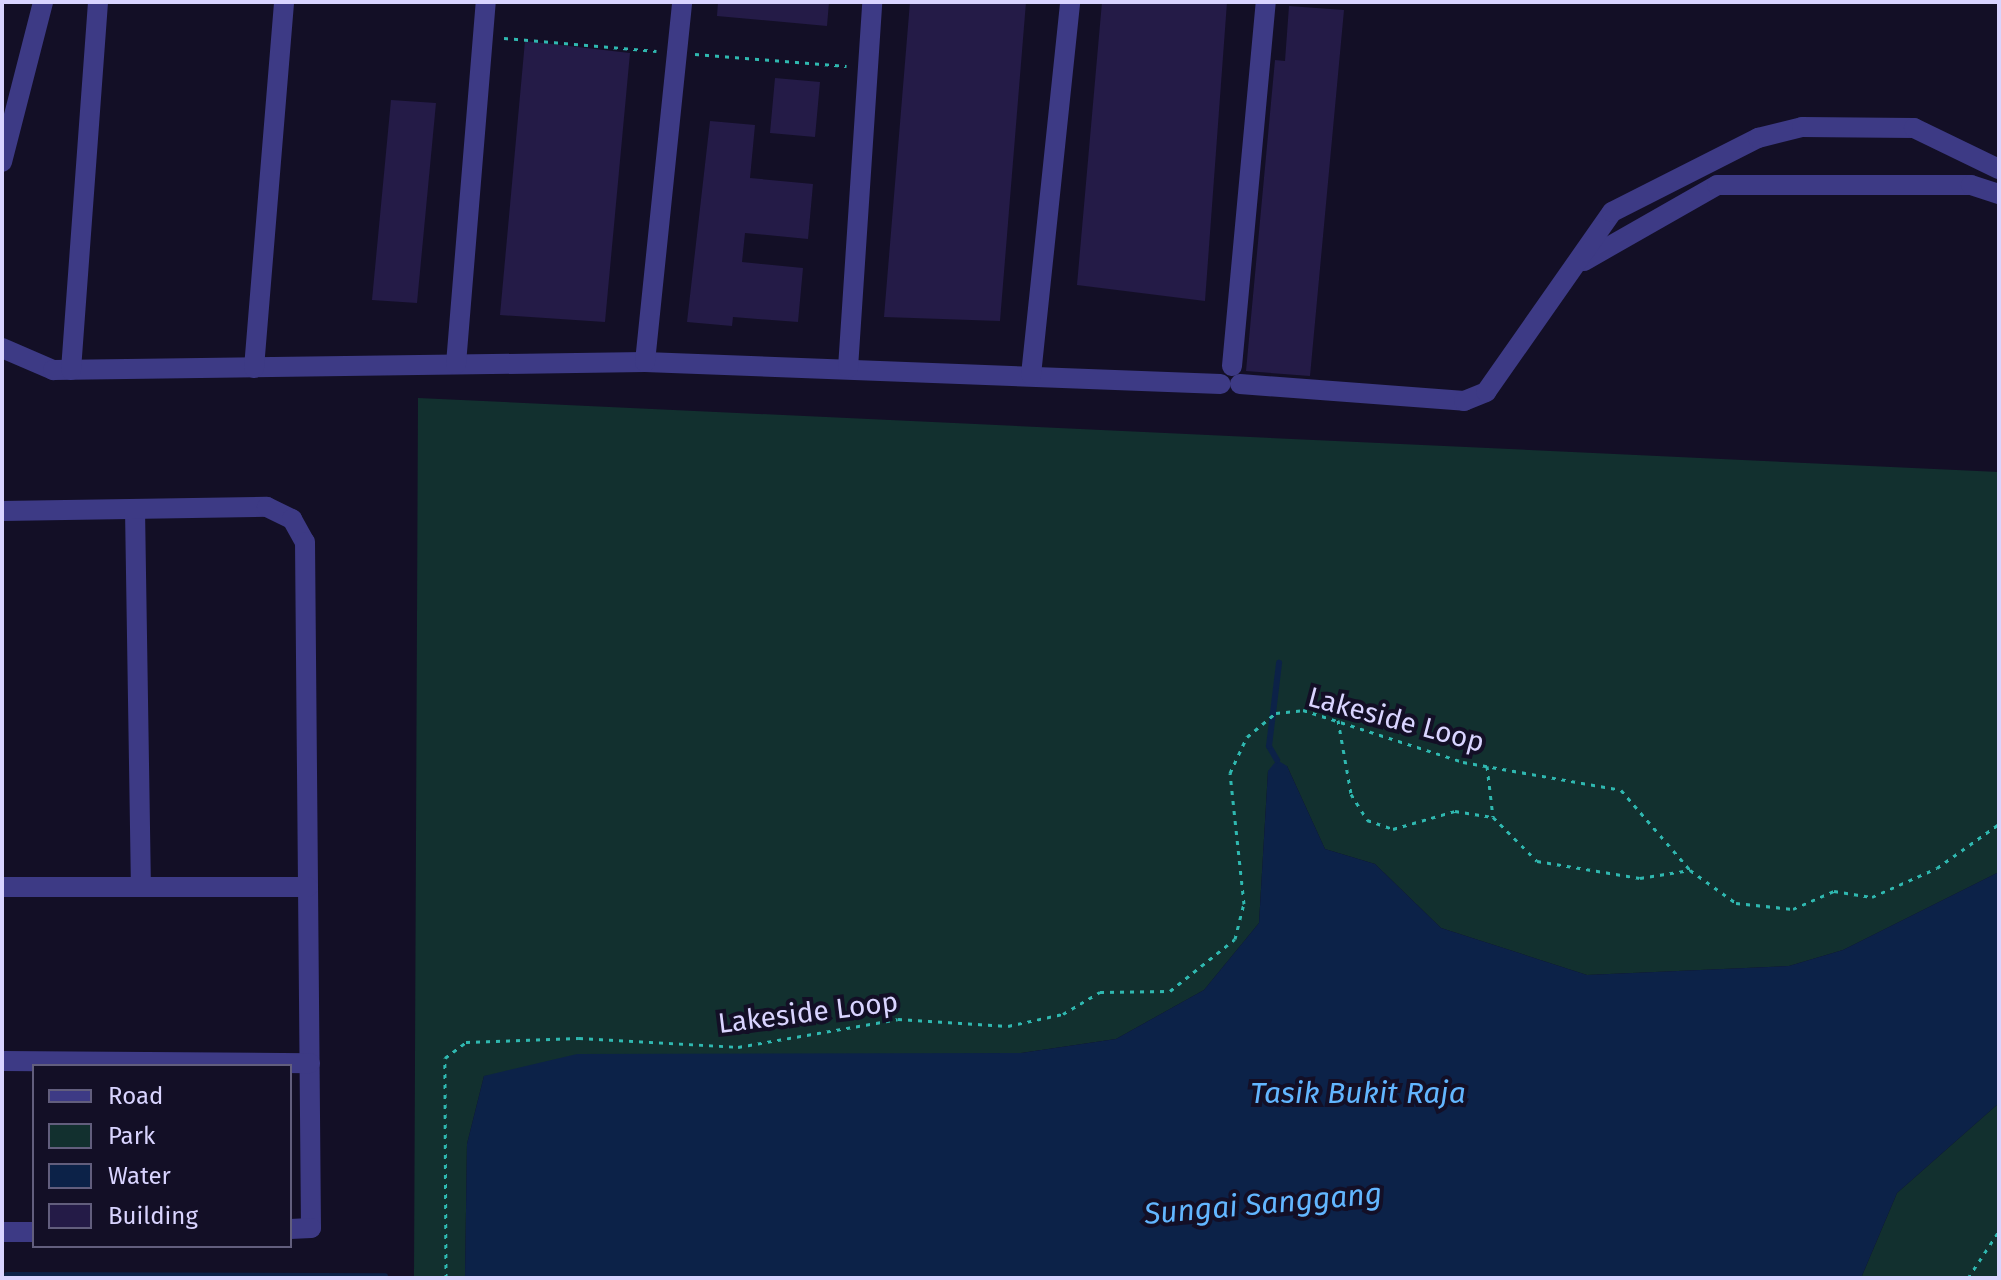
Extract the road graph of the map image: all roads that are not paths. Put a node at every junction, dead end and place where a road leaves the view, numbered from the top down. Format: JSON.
{"nodes":[{"id":1,"x":43,"y":2,"type":"edge"},
{"id":2,"x":98,"y":2,"type":"edge"},
{"id":3,"x":284,"y":2,"type":"edge"},
{"id":4,"x":486,"y":2,"type":"edge"},
{"id":5,"x":682,"y":2,"type":"edge"},
{"id":6,"x":872,"y":2,"type":"edge"},
{"id":7,"x":1070,"y":2,"type":"edge"},
{"id":8,"x":1266,"y":2,"type":"edge"},
{"id":9,"x":2,"y":162,"type":"edge"},
{"id":10,"x":1999,"y":169,"type":"edge"},
{"id":11,"x":1999,"y":194,"type":"edge"},
{"id":12,"x":1584,"y":261,"type":"junction"},
{"id":13,"x":2,"y":348,"type":"edge"},
{"id":14,"x":645,"y":362,"type":"junction"},
{"id":15,"x":456,"y":364,"type":"junction"},
{"id":16,"x":254,"y":368,"type":"junction"},
{"id":17,"x":848,"y":368,"type":"junction"},
{"id":18,"x":71,"y":370,"type":"junction"},
{"id":19,"x":1031,"y":375,"type":"junction"},
{"id":20,"x":1231,"y":378,"type":"junction"},
{"id":21,"x":135,"y":509,"type":"junction"},
{"id":22,"x":2,"y":511,"type":"edge"},
{"id":23,"x":2,"y":887,"type":"edge"},
{"id":24,"x":141,"y":887,"type":"junction"},
{"id":25,"x":308,"y":887,"type":"junction"},
{"id":26,"x":2,"y":1061,"type":"edge"},
{"id":27,"x":310,"y":1063,"type":"junction"},
{"id":28,"x":292,"y":1229,"type":"edge"},
{"id":29,"x":2,"y":1232,"type":"edge"},
{"id":30,"x":32,"y":1232,"type":"edge"}],
"edges":[{"from":1,"to":9,"type":"street"},
{"from":2,"to":18,"type":"street"},
{"from":3,"to":16,"type":"street"},
{"from":4,"to":15,"type":"street"},
{"from":5,"to":14,"type":"street"},
{"from":6,"to":17,"type":"street"},
{"from":7,"to":19,"type":"street"},
{"from":8,"to":20,"type":"street"},
{"from":10,"to":12,"type":"street"},
{"from":11,"to":12,"type":"street"},
{"from":12,"to":20,"type":"street"},
{"from":13,"to":18,"type":"street"},
{"from":14,"to":15,"type":"street"},
{"from":14,"to":17,"type":"street"},
{"from":15,"to":16,"type":"street"},
{"from":16,"to":18,"type":"street"},
{"from":17,"to":19,"type":"street"},
{"from":19,"to":20,"type":"street"},
{"from":21,"to":22,"type":"street"},
{"from":21,"to":24,"type":"street"},
{"from":21,"to":25,"type":"street"},
{"from":23,"to":24,"type":"street"},
{"from":24,"to":25,"type":"street"},
{"from":25,"to":27,"type":"street"},
{"from":26,"to":27,"type":"street"},
{"from":27,"to":28,"type":"street"},
{"from":29,"to":30,"type":"street"}]}
